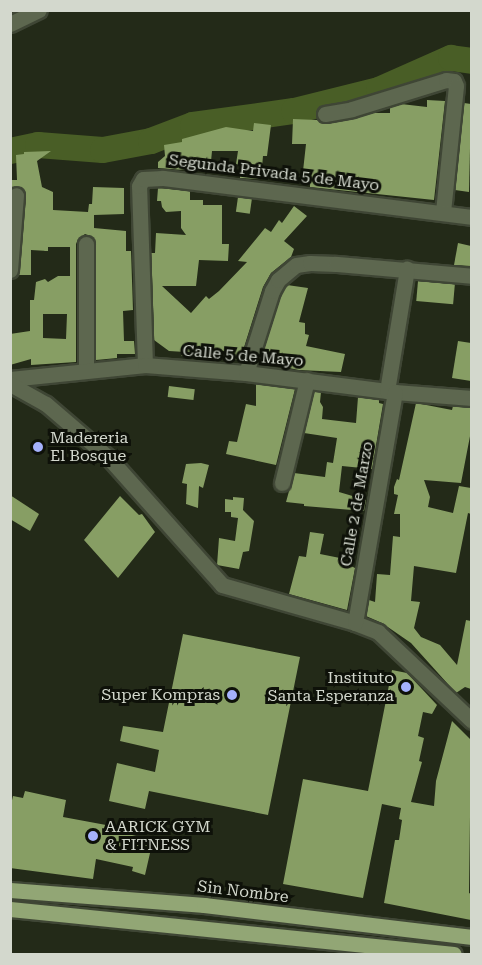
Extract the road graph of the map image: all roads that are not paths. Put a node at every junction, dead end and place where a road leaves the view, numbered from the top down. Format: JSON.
{"nodes":[{"id":1,"x":39,"y":10,"type":"edge"},
{"id":2,"x":10,"y":24,"type":"edge"},
{"id":3,"x":325,"y":114,"type":"dead end"},
{"id":4,"x":16,"y":195,"type":"dead end"},
{"id":5,"x":443,"y":212,"type":"junction"},
{"id":6,"x":471,"y":217,"type":"edge"},
{"id":7,"x":86,"y":244,"type":"dead end"},
{"id":8,"x":407,"y":269,"type":"junction"},
{"id":9,"x":10,"y":270,"type":"edge"},
{"id":10,"x":471,"y":276,"type":"edge"},
{"id":11,"x":146,"y":365,"type":"junction"},
{"id":12,"x":86,"y":369,"type":"junction"},
{"id":13,"x":246,"y":373,"type":"junction"},
{"id":14,"x":10,"y":379,"type":"edge"},
{"id":15,"x":307,"y":380,"type":"junction"},
{"id":16,"x":10,"y":384,"type":"edge"},
{"id":17,"x":391,"y":392,"type":"junction"},
{"id":18,"x":471,"y":398,"type":"edge"},
{"id":19,"x":282,"y":483,"type":"dead end"},
{"id":20,"x":355,"y":623,"type":"junction"},
{"id":21,"x":471,"y":721,"type":"edge"},
{"id":22,"x":10,"y":890,"type":"edge"},
{"id":23,"x":10,"y":909,"type":"edge"},
{"id":24,"x":471,"y":937,"type":"edge"},
{"id":25,"x":454,"y":954,"type":"edge"}],
"edges":[{"from":1,"to":2,"type":"street"},
{"from":3,"to":5,"type":"street"},
{"from":4,"to":9,"type":"street"},
{"from":5,"to":6,"type":"street","name":"Segunda Privada 5 de Mayo"},
{"from":5,"to":11,"type":"street","name":"Segunda Privada 5 de Mayo"},
{"from":7,"to":12,"type":"street"},
{"from":8,"to":10,"type":"street"},
{"from":8,"to":13,"type":"street"},
{"from":8,"to":17,"type":"street","name":"Calle 2 de Marzo"},
{"from":11,"to":12,"type":"street","name":"Calle 5 de Mayo"},
{"from":11,"to":13,"type":"street","name":"Calle 5 de Mayo"},
{"from":12,"to":14,"type":"street","name":"Calle 5 de Mayo"},
{"from":13,"to":15,"type":"street","name":"Calle 5 de Mayo"},
{"from":15,"to":17,"type":"street","name":"Calle 5 de Mayo"},
{"from":15,"to":19,"type":"street"},
{"from":16,"to":20,"type":"street"},
{"from":17,"to":18,"type":"street","name":"Calle 5 de Mayo"},
{"from":17,"to":20,"type":"street","name":"Calle 2 de Marzo"},
{"from":20,"to":21,"type":"street"},
{"from":22,"to":24,"type":"main road","name":"Sin Nombre"},
{"from":23,"to":25,"type":"main road"}]}
